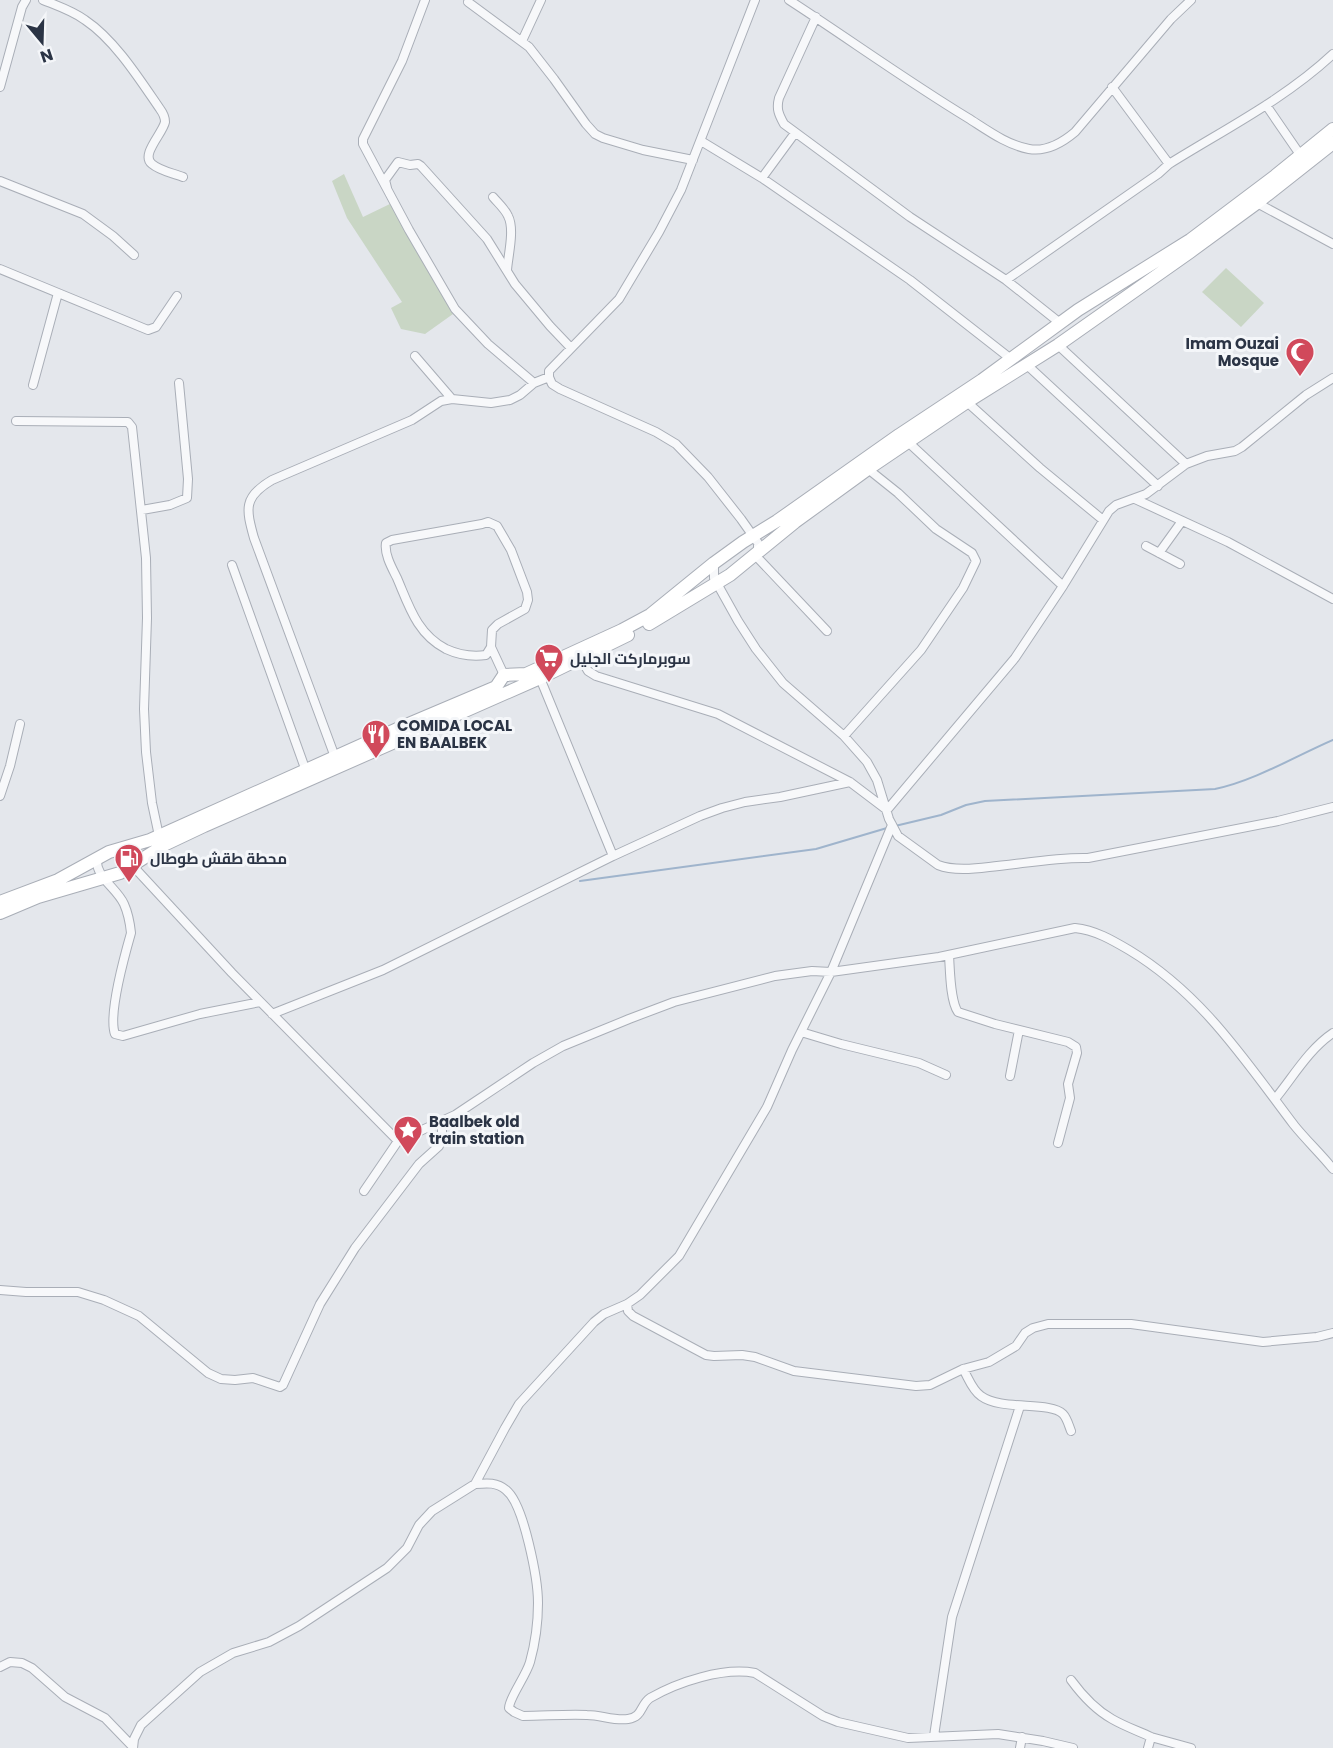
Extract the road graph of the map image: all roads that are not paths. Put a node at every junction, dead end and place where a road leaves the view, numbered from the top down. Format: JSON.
{"nodes":[{"id":1,"x":26,"y":0,"type":"edge"},
{"id":2,"x":44,"y":0,"type":"edge"},
{"id":3,"x":425,"y":0,"type":"edge"},
{"id":4,"x":541,"y":0,"type":"edge"},
{"id":5,"x":754,"y":0,"type":"edge"},
{"id":6,"x":789,"y":0,"type":"edge"},
{"id":7,"x":1191,"y":0,"type":"edge"},
{"id":8,"x":468,"y":2,"type":"dead end"},
{"id":9,"x":816,"y":17,"type":"junction"},
{"id":10,"x":522,"y":41,"type":"junction"},
{"id":11,"x":1333,"y":54,"type":"edge"},
{"id":12,"x":0,"y":87,"type":"edge"},
{"id":13,"x":1112,"y":87,"type":"junction"},
{"id":14,"x":1266,"y":105,"type":"junction"},
{"id":15,"x":1333,"y":129,"type":"edge"},
{"id":16,"x":795,"y":133,"type":"junction"},
{"id":17,"x":701,"y":141,"type":"junction"},
{"id":18,"x":1333,"y":143,"type":"edge"},
{"id":19,"x":1301,"y":156,"type":"junction"},
{"id":20,"x":693,"y":160,"type":"junction"},
{"id":21,"x":1169,"y":164,"type":"junction"},
{"id":22,"x":183,"y":177,"type":"dead end"},
{"id":23,"x":762,"y":178,"type":"junction"},
{"id":24,"x":0,"y":181,"type":"edge"},
{"id":25,"x":387,"y":189,"type":"junction"},
{"id":26,"x":494,"y":197,"type":"dead end"},
{"id":27,"x":1257,"y":203,"type":"junction"},
{"id":28,"x":1333,"y":244,"type":"edge"},
{"id":29,"x":134,"y":255,"type":"dead end"},
{"id":30,"x":0,"y":269,"type":"edge"},
{"id":31,"x":507,"y":271,"type":"junction"},
{"id":32,"x":1006,"y":280,"type":"junction"},
{"id":33,"x":58,"y":293,"type":"junction"},
{"id":34,"x":177,"y":296,"type":"dead end"},
{"id":35,"x":1078,"y":310,"type":"junction"},
{"id":36,"x":1060,"y":323,"type":"junction"},
{"id":37,"x":1088,"y":324,"type":"junction"},
{"id":38,"x":1044,"y":335,"type":"junction"},
{"id":39,"x":1055,"y":347,"type":"junction"},
{"id":40,"x":571,"y":348,"type":"junction"},
{"id":41,"x":416,"y":356,"type":"dead end"},
{"id":42,"x":1011,"y":359,"type":"junction"},
{"id":43,"x":1027,"y":365,"type":"junction"},
{"id":44,"x":549,"y":376,"type":"junction"},
{"id":45,"x":1333,"y":378,"type":"edge"},
{"id":46,"x":179,"y":383,"type":"dead end"},
{"id":47,"x":534,"y":383,"type":"junction"},
{"id":48,"x":33,"y":385,"type":"dead end"},
{"id":49,"x":452,"y":399,"type":"junction"},
{"id":50,"x":967,"y":402,"type":"junction"},
{"id":51,"x":16,"y":421,"type":"dead end"},
{"id":52,"x":908,"y":441,"type":"junction"},
{"id":53,"x":1186,"y":464,"type":"junction"},
{"id":54,"x":868,"y":469,"type":"junction"},
{"id":55,"x":1158,"y":486,"type":"junction"},
{"id":56,"x":1135,"y":499,"type":"junction"},
{"id":57,"x":142,"y":510,"type":"junction"},
{"id":58,"x":1103,"y":520,"type":"junction"},
{"id":59,"x":1182,"y":521,"type":"junction"},
{"id":60,"x":753,"y":536,"type":"junction"},
{"id":61,"x":1146,"y":546,"type":"dead end"},
{"id":62,"x":1159,"y":554,"type":"junction"},
{"id":63,"x":757,"y":555,"type":"junction"},
{"id":64,"x":714,"y":563,"type":"junction"},
{"id":65,"x":1180,"y":564,"type":"dead end"},
{"id":66,"x":231,"y":565,"type":"dead end"},
{"id":67,"x":716,"y":583,"type":"junction"},
{"id":68,"x":1063,"y":586,"type":"junction"},
{"id":69,"x":1333,"y":598,"type":"edge"},
{"id":70,"x":827,"y":631,"type":"dead end"},
{"id":71,"x":491,"y":647,"type":"junction"},
{"id":72,"x":580,"y":659,"type":"junction"},
{"id":73,"x":504,"y":675,"type":"junction"},
{"id":74,"x":540,"y":678,"type":"junction"},
{"id":75,"x":20,"y":724,"type":"dead end"},
{"id":76,"x":844,"y":736,"type":"junction"},
{"id":77,"x":335,"y":757,"type":"junction"},
{"id":78,"x":306,"y":771,"type":"junction"},
{"id":79,"x":850,"y":782,"type":"junction"},
{"id":80,"x":0,"y":796,"type":"edge"},
{"id":81,"x":1333,"y":807,"type":"edge"},
{"id":82,"x":887,"y":810,"type":"junction"},
{"id":83,"x":892,"y":825,"type":"junction"},
{"id":84,"x":159,"y":836,"type":"junction"},
{"id":85,"x":120,"y":850,"type":"junction"},
{"id":86,"x":613,"y":856,"type":"junction"},
{"id":87,"x":97,"y":859,"type":"junction"},
{"id":88,"x":132,"y":865,"type":"junction"},
{"id":89,"x":105,"y":878,"type":"junction"},
{"id":90,"x":0,"y":902,"type":"edge"},
{"id":91,"x":0,"y":913,"type":"edge"},
{"id":92,"x":949,"y":955,"type":"junction"},
{"id":93,"x":831,"y":972,"type":"junction"},
{"id":94,"x":260,"y":1002,"type":"junction"},
{"id":95,"x":272,"y":1014,"type":"junction"},
{"id":96,"x":1019,"y":1030,"type":"junction"},
{"id":97,"x":801,"y":1032,"type":"junction"},
{"id":98,"x":1333,"y":1033,"type":"edge"},
{"id":99,"x":946,"y":1075,"type":"dead end"},
{"id":100,"x":1010,"y":1076,"type":"dead end"},
{"id":101,"x":1275,"y":1099,"type":"junction"},
{"id":102,"x":442,"y":1121,"type":"junction"},
{"id":103,"x":398,"y":1141,"type":"junction"},
{"id":104,"x":1058,"y":1143,"type":"dead end"},
{"id":105,"x":1333,"y":1169,"type":"edge"},
{"id":106,"x":364,"y":1191,"type":"dead end"},
{"id":107,"x":0,"y":1290,"type":"edge"},
{"id":108,"x":627,"y":1304,"type":"junction"},
{"id":109,"x":1333,"y":1333,"type":"edge"},
{"id":110,"x":963,"y":1369,"type":"junction"},
{"id":111,"x":1020,"y":1406,"type":"junction"},
{"id":112,"x":1071,"y":1431,"type":"dead end"},
{"id":113,"x":475,"y":1484,"type":"junction"},
{"id":114,"x":0,"y":1667,"type":"edge"},
{"id":115,"x":1071,"y":1680,"type":"dead end"},
{"id":116,"x":934,"y":1736,"type":"junction"},
{"id":117,"x":1022,"y":1737,"type":"junction"},
{"id":118,"x":1151,"y":1737,"type":"junction"},
{"id":119,"x":133,"y":1748,"type":"edge"},
{"id":120,"x":1020,"y":1748,"type":"edge"},
{"id":121,"x":1073,"y":1748,"type":"edge"},
{"id":122,"x":1148,"y":1748,"type":"edge"},
{"id":123,"x":1191,"y":1748,"type":"edge"}],
"edges":[{"from":1,"to":12,"type":"street"},
{"from":2,"to":22,"type":"street"},
{"from":3,"to":25,"type":"street"},
{"from":4,"to":10,"type":"street"},
{"from":5,"to":17,"type":"street"},
{"from":6,"to":9,"type":"street"},
{"from":7,"to":13,"type":"street"},
{"from":8,"to":10,"type":"street"},
{"from":9,"to":13,"type":"street"},
{"from":9,"to":16,"type":"street"},
{"from":10,"to":20,"type":"street"},
{"from":11,"to":14,"type":"street"},
{"from":13,"to":21,"type":"street"},
{"from":14,"to":19,"type":"street"},
{"from":14,"to":21,"type":"street"},
{"from":15,"to":19,"type":"main road"},
{"from":16,"to":23,"type":"street"},
{"from":16,"to":32,"type":"street"},
{"from":17,"to":20,"type":"street"},
{"from":17,"to":23,"type":"street"},
{"from":18,"to":27,"type":"main road"},
{"from":19,"to":35,"type":"main road"},
{"from":20,"to":40,"type":"street"},
{"from":21,"to":32,"type":"street"},
{"from":23,"to":42,"type":"street"},
{"from":24,"to":29,"type":"street"},
{"from":25,"to":31,"type":"street"},
{"from":25,"to":47,"type":"street"},
{"from":26,"to":31,"type":"street"},
{"from":27,"to":28,"type":"street"},
{"from":27,"to":37,"type":"main road"},
{"from":30,"to":33,"type":"street"},
{"from":31,"to":40,"type":"street"},
{"from":32,"to":36,"type":"street"},
{"from":33,"to":34,"type":"street"},
{"from":33,"to":48,"type":"street"},
{"from":35,"to":36,"type":"main road"},
{"from":35,"to":37,"type":"main road"},
{"from":36,"to":38,"type":"main road"},
{"from":37,"to":39,"type":"main road"},
{"from":38,"to":39,"type":"main road"},
{"from":38,"to":42,"type":"main road"},
{"from":39,"to":43,"type":"main road"},
{"from":39,"to":53,"type":"street"},
{"from":40,"to":44,"type":"street"},
{"from":41,"to":49,"type":"street"},
{"from":42,"to":60,"type":"main road"},
{"from":43,"to":50,"type":"main road"},
{"from":43,"to":55,"type":"street"},
{"from":44,"to":47,"type":"street"},
{"from":44,"to":60,"type":"street"},
{"from":45,"to":53,"type":"street"},
{"from":46,"to":57,"type":"street"},
{"from":47,"to":49,"type":"street"},
{"from":49,"to":77,"type":"street"},
{"from":50,"to":52,"type":"main road"},
{"from":50,"to":58,"type":"street"},
{"from":51,"to":57,"type":"street"},
{"from":52,"to":54,"type":"main road"},
{"from":52,"to":68,"type":"street"},
{"from":53,"to":55,"type":"street"},
{"from":54,"to":63,"type":"main road"},
{"from":54,"to":76,"type":"street"},
{"from":55,"to":56,"type":"street"},
{"from":56,"to":58,"type":"street"},
{"from":56,"to":59,"type":"street"},
{"from":57,"to":84,"type":"street"},
{"from":58,"to":68,"type":"street"},
{"from":59,"to":62,"type":"street"},
{"from":59,"to":69,"type":"street"},
{"from":60,"to":63,"type":"street"},
{"from":60,"to":64,"type":"main road"},
{"from":61,"to":62,"type":"street"},
{"from":62,"to":65,"type":"street"},
{"from":63,"to":67,"type":"main road"},
{"from":63,"to":70,"type":"street"},
{"from":64,"to":67,"type":"street"},
{"from":64,"to":73,"type":"main road"},
{"from":66,"to":78,"type":"street"},
{"from":67,"to":72,"type":"main road"},
{"from":67,"to":76,"type":"street"},
{"from":68,"to":82,"type":"street"},
{"from":71,"to":71,"type":"street"},
{"from":71,"to":73,"type":"street"},
{"from":72,"to":74,"type":"main road"},
{"from":72,"to":79,"type":"street"},
{"from":73,"to":77,"type":"main road"},
{"from":74,"to":86,"type":"street"},
{"from":74,"to":88,"type":"main road"},
{"from":75,"to":80,"type":"street"},
{"from":76,"to":82,"type":"street"},
{"from":77,"to":78,"type":"main road"},
{"from":78,"to":84,"type":"main road"},
{"from":79,"to":82,"type":"street"},
{"from":79,"to":86,"type":"street"},
{"from":81,"to":83,"type":"street"},
{"from":82,"to":83,"type":"street"},
{"from":83,"to":93,"type":"street"},
{"from":84,"to":85,"type":"main road"},
{"from":85,"to":87,"type":"main road"},
{"from":85,"to":88,"type":"street"},
{"from":86,"to":95,"type":"street"},
{"from":87,"to":89,"type":"street"},
{"from":87,"to":90,"type":"main road"},
{"from":88,"to":89,"type":"main road"},
{"from":88,"to":94,"type":"street"},
{"from":89,"to":91,"type":"main road"},
{"from":89,"to":94,"type":"street"},
{"from":92,"to":93,"type":"street"},
{"from":92,"to":96,"type":"street"},
{"from":92,"to":101,"type":"street"},
{"from":93,"to":97,"type":"street"},
{"from":93,"to":102,"type":"street"},
{"from":94,"to":95,"type":"street"},
{"from":95,"to":103,"type":"street"},
{"from":96,"to":100,"type":"street"},
{"from":96,"to":104,"type":"street"},
{"from":97,"to":99,"type":"street"},
{"from":97,"to":108,"type":"street"},
{"from":98,"to":101,"type":"street"},
{"from":101,"to":105,"type":"street"},
{"from":102,"to":103,"type":"street"},
{"from":102,"to":107,"type":"street"},
{"from":103,"to":106,"type":"street"},
{"from":108,"to":110,"type":"street"},
{"from":108,"to":113,"type":"street"},
{"from":109,"to":110,"type":"street"},
{"from":110,"to":111,"type":"street"},
{"from":111,"to":112,"type":"street"},
{"from":111,"to":116,"type":"street"},
{"from":113,"to":116,"type":"street"},
{"from":113,"to":119,"type":"street"},
{"from":114,"to":119,"type":"street"},
{"from":115,"to":118,"type":"street"},
{"from":116,"to":117,"type":"street"},
{"from":117,"to":120,"type":"street"},
{"from":117,"to":121,"type":"street"},
{"from":118,"to":122,"type":"street"},
{"from":118,"to":123,"type":"street"}]}
